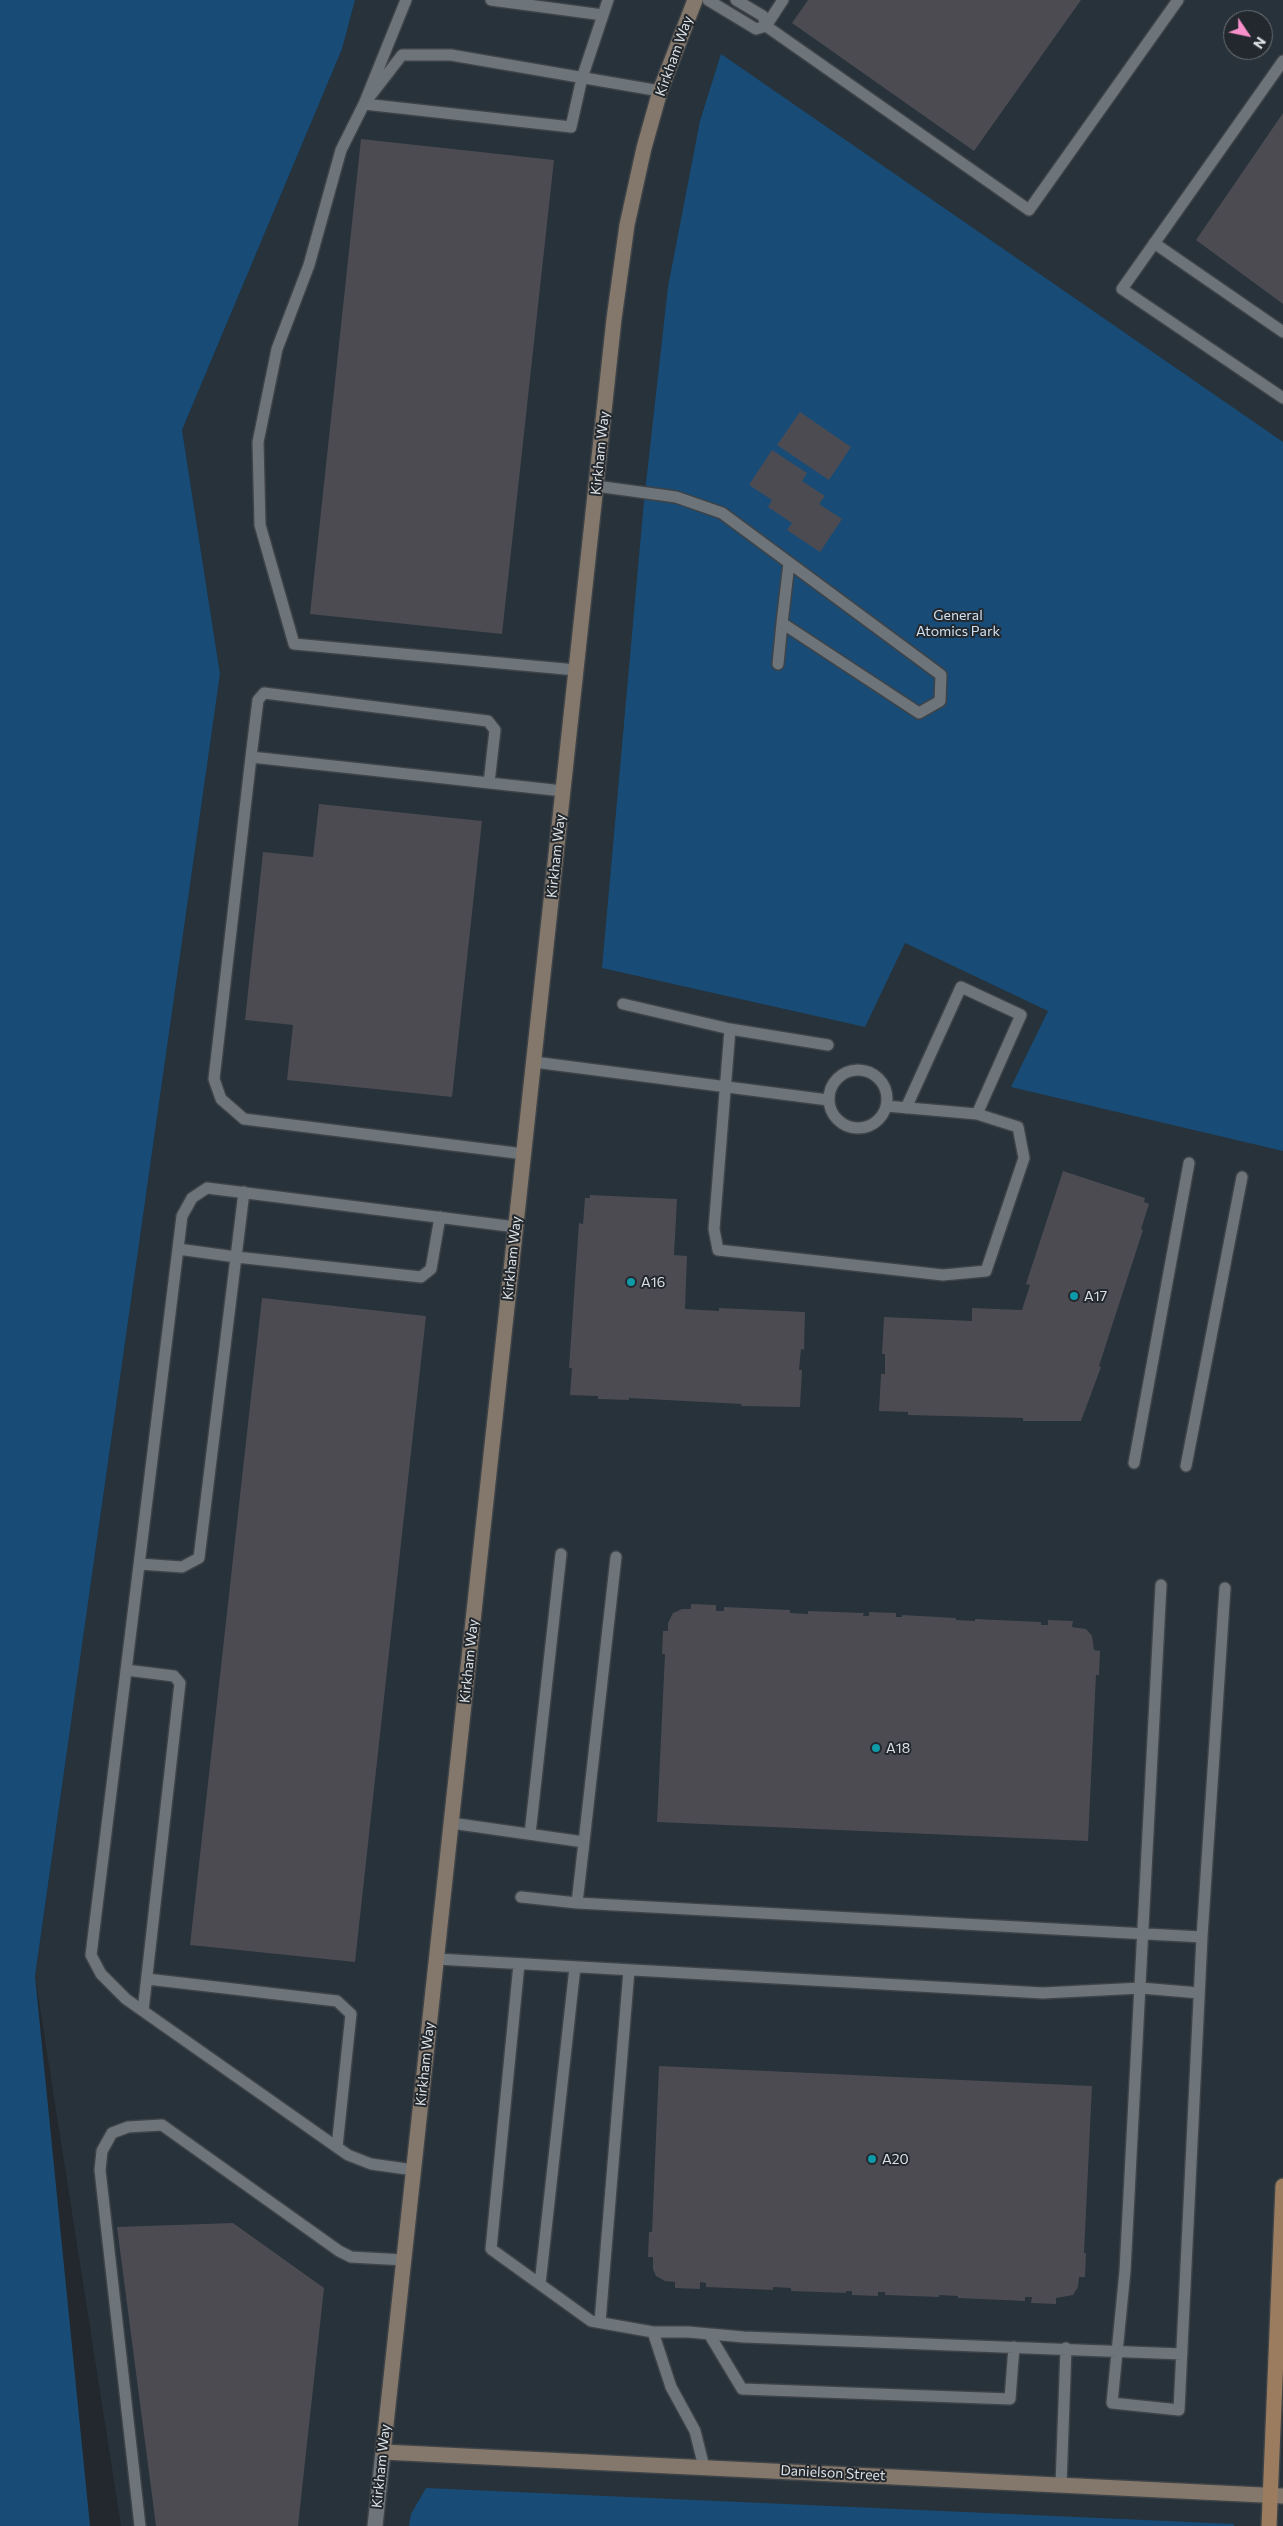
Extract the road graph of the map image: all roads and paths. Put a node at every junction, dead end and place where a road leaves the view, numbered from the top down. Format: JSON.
{"nodes":[{"id":1,"x":406,"y":0,"type":"edge"},
{"id":2,"x":491,"y":0,"type":"edge"},
{"id":3,"x":608,"y":0,"type":"edge"},
{"id":4,"x":695,"y":0,"type":"edge"},
{"id":5,"x":708,"y":0,"type":"edge"},
{"id":6,"x":736,"y":0,"type":"edge"},
{"id":7,"x":783,"y":0,"type":"edge"},
{"id":8,"x":1178,"y":0,"type":"edge"},
{"id":9,"x":603,"y":15,"type":"junction"},
{"id":10,"x":766,"y":26,"type":"junction"},
{"id":11,"x":1283,"y":61,"type":"edge"},
{"id":12,"x":582,"y":78,"type":"junction"},
{"id":13,"x":660,"y":92,"type":"junction"},
{"id":14,"x":364,"y":104,"type":"junction"},
{"id":15,"x":1154,"y":243,"type":"junction"},
{"id":16,"x":1283,"y":332,"type":"edge"},
{"id":17,"x":1283,"y":398,"type":"edge"},
{"id":18,"x":596,"y":486,"type":"junction"},
{"id":19,"x":790,"y":563,"type":"junction"},
{"id":20,"x":782,"y":623,"type":"junction"},
{"id":21,"x":778,"y":664,"type":"dead end"},
{"id":22,"x":576,"y":670,"type":"junction"},
{"id":23,"x":251,"y":757,"type":"junction"},
{"id":24,"x":489,"y":783,"type":"junction"},
{"id":25,"x":563,"y":792,"type":"junction"},
{"id":26,"x":623,"y":1004,"type":"dead end"},
{"id":27,"x":730,"y":1029,"type":"junction"},
{"id":28,"x":828,"y":1045,"type":"dead end"},
{"id":29,"x":534,"y":1062,"type":"junction"},
{"id":30,"x":724,"y":1086,"type":"junction"},
{"id":31,"x":828,"y":1100,"type":"junction"},
{"id":32,"x":886,"y":1106,"type":"junction"},
{"id":33,"x":906,"y":1108,"type":"junction"},
{"id":34,"x":977,"y":1114,"type":"junction"},
{"id":35,"x":524,"y":1154,"type":"junction"},
{"id":36,"x":1189,"y":1164,"type":"dead end"},
{"id":37,"x":1242,"y":1177,"type":"dead end"},
{"id":38,"x":244,"y":1192,"type":"junction"},
{"id":39,"x":440,"y":1217,"type":"junction"},
{"id":40,"x":516,"y":1226,"type":"junction"},
{"id":41,"x":178,"y":1249,"type":"junction"},
{"id":42,"x":236,"y":1257,"type":"junction"},
{"id":43,"x":1134,"y":1463,"type":"dead end"},
{"id":44,"x":1186,"y":1466,"type":"dead end"},
{"id":45,"x":561,"y":1554,"type":"dead end"},
{"id":46,"x":616,"y":1557,"type":"dead end"},
{"id":47,"x":139,"y":1564,"type":"junction"},
{"id":48,"x":1161,"y":1585,"type":"dead end"},
{"id":49,"x":1225,"y":1588,"type":"dead end"},
{"id":50,"x":126,"y":1670,"type":"junction"},
{"id":51,"x":451,"y":1823,"type":"junction"},
{"id":52,"x":530,"y":1834,"type":"junction"},
{"id":53,"x":584,"y":1842,"type":"junction"},
{"id":54,"x":521,"y":1897,"type":"dead end"},
{"id":55,"x":577,"y":1903,"type":"junction"},
{"id":56,"x":1143,"y":1933,"type":"junction"},
{"id":57,"x":1202,"y":1937,"type":"junction"},
{"id":58,"x":436,"y":1960,"type":"junction"},
{"id":59,"x":519,"y":1964,"type":"junction"},
{"id":60,"x":575,"y":1967,"type":"junction"},
{"id":61,"x":629,"y":1970,"type":"junction"},
{"id":62,"x":147,"y":1979,"type":"junction"},
{"id":63,"x":1140,"y":1988,"type":"junction"},
{"id":64,"x":1199,"y":1993,"type":"junction"},
{"id":65,"x":143,"y":2011,"type":"junction"},
{"id":66,"x":337,"y":2147,"type":"junction"},
{"id":67,"x":414,"y":2170,"type":"junction"},
{"id":68,"x":1283,"y":2186,"type":"edge"},
{"id":69,"x":404,"y":2260,"type":"junction"},
{"id":70,"x":540,"y":2284,"type":"junction"},
{"id":71,"x":600,"y":2322,"type":"junction"},
{"id":72,"x":653,"y":2332,"type":"junction"},
{"id":73,"x":709,"y":2334,"type":"junction"},
{"id":74,"x":1014,"y":2346,"type":"junction"},
{"id":75,"x":1066,"y":2348,"type":"junction"},
{"id":76,"x":1117,"y":2350,"type":"junction"},
{"id":77,"x":1182,"y":2354,"type":"junction"},
{"id":78,"x":383,"y":2452,"type":"junction"},
{"id":79,"x":704,"y":2467,"type":"junction"},
{"id":80,"x":1061,"y":2485,"type":"junction"},
{"id":81,"x":1277,"y":2496,"type":"edge"},
{"id":82,"x":140,"y":2526,"type":"edge"},
{"id":83,"x":375,"y":2526,"type":"edge"},
{"id":84,"x":1269,"y":2526,"type":"edge"}],
"edges":[{"from":1,"to":14,"type":"lane"},
{"from":2,"to":9,"type":"lane"},
{"from":3,"to":9,"type":"lane"},
{"from":4,"to":13,"type":"main road","name":"Kirkham Way"},
{"from":5,"to":10,"type":"lane"},
{"from":6,"to":10,"type":"lane"},
{"from":7,"to":10,"type":"lane"},
{"from":8,"to":10,"type":"lane"},
{"from":9,"to":12,"type":"lane"},
{"from":11,"to":15,"type":"lane"},
{"from":12,"to":13,"type":"lane"},
{"from":12,"to":14,"type":"lane"},
{"from":12,"to":14,"type":"lane"},
{"from":13,"to":18,"type":"main road","name":"Kirkham Way"},
{"from":14,"to":22,"type":"lane"},
{"from":15,"to":16,"type":"lane"},
{"from":15,"to":17,"type":"lane"},
{"from":18,"to":19,"type":"lane"},
{"from":18,"to":22,"type":"main road","name":"Kirkham Way"},
{"from":19,"to":20,"type":"lane"},
{"from":19,"to":20,"type":"lane"},
{"from":20,"to":21,"type":"lane"},
{"from":22,"to":25,"type":"main road","name":"Kirkham Way"},
{"from":23,"to":24,"type":"lane"},
{"from":23,"to":24,"type":"lane"},
{"from":23,"to":35,"type":"lane"},
{"from":24,"to":25,"type":"lane"},
{"from":25,"to":29,"type":"main road","name":"Kirkham Way"},
{"from":26,"to":27,"type":"lane"},
{"from":27,"to":28,"type":"lane"},
{"from":27,"to":30,"type":"lane"},
{"from":29,"to":30,"type":"lane"},
{"from":29,"to":35,"type":"main road","name":"Kirkham Way"},
{"from":30,"to":31,"type":"lane"},
{"from":30,"to":34,"type":"lane"},
{"from":31,"to":32,"type":"lane"},
{"from":31,"to":32,"type":"lane"},
{"from":32,"to":33,"type":"lane"},
{"from":33,"to":34,"type":"lane"},
{"from":33,"to":34,"type":"lane"},
{"from":35,"to":40,"type":"main road","name":"Kirkham Way"},
{"from":36,"to":43,"type":"lane"},
{"from":37,"to":44,"type":"lane"},
{"from":38,"to":39,"type":"lane"},
{"from":38,"to":41,"type":"lane"},
{"from":38,"to":42,"type":"lane"},
{"from":39,"to":40,"type":"lane"},
{"from":39,"to":42,"type":"lane"},
{"from":40,"to":51,"type":"main road","name":"Kirkham Way"},
{"from":41,"to":42,"type":"lane"},
{"from":41,"to":47,"type":"lane"},
{"from":42,"to":47,"type":"lane"},
{"from":45,"to":52,"type":"lane"},
{"from":46,"to":53,"type":"lane"},
{"from":47,"to":50,"type":"lane"},
{"from":48,"to":56,"type":"lane"},
{"from":49,"to":57,"type":"lane"},
{"from":50,"to":62,"type":"lane"},
{"from":50,"to":65,"type":"lane"},
{"from":51,"to":52,"type":"lane"},
{"from":51,"to":58,"type":"main road","name":"Kirkham Way"},
{"from":52,"to":53,"type":"lane"},
{"from":53,"to":55,"type":"lane"},
{"from":54,"to":55,"type":"lane"},
{"from":55,"to":56,"type":"lane"},
{"from":56,"to":57,"type":"lane"},
{"from":56,"to":63,"type":"lane"},
{"from":57,"to":64,"type":"lane"},
{"from":58,"to":59,"type":"lane"},
{"from":58,"to":67,"type":"main road","name":"Kirkham Way"},
{"from":59,"to":60,"type":"lane"},
{"from":59,"to":70,"type":"lane"},
{"from":60,"to":61,"type":"lane"},
{"from":60,"to":70,"type":"lane"},
{"from":61,"to":63,"type":"lane"},
{"from":61,"to":71,"type":"lane"},
{"from":62,"to":65,"type":"lane"},
{"from":62,"to":66,"type":"lane"},
{"from":63,"to":64,"type":"lane"},
{"from":63,"to":76,"type":"lane"},
{"from":64,"to":77,"type":"lane"},
{"from":65,"to":66,"type":"lane"},
{"from":66,"to":67,"type":"lane"},
{"from":67,"to":69,"type":"main road","name":"Kirkham Way"},
{"from":68,"to":81,"type":"main road"},
{"from":69,"to":78,"type":"main road","name":"Kirkham Way"},
{"from":69,"to":82,"type":"lane"},
{"from":70,"to":71,"type":"lane"},
{"from":71,"to":72,"type":"lane"},
{"from":72,"to":73,"type":"lane"},
{"from":72,"to":79,"type":"lane"},
{"from":73,"to":74,"type":"lane"},
{"from":73,"to":74,"type":"lane"},
{"from":74,"to":75,"type":"lane"},
{"from":75,"to":76,"type":"lane"},
{"from":75,"to":80,"type":"lane"},
{"from":76,"to":77,"type":"lane"},
{"from":76,"to":77,"type":"lane"},
{"from":78,"to":79,"type":"main road","name":"Danielson Street"},
{"from":78,"to":83,"type":"street","name":"Kirkham Way"},
{"from":79,"to":80,"type":"main road","name":"Danielson Street"},
{"from":80,"to":81,"type":"main road","name":"Danielson Street"},
{"from":81,"to":84,"type":"main road"}]}
